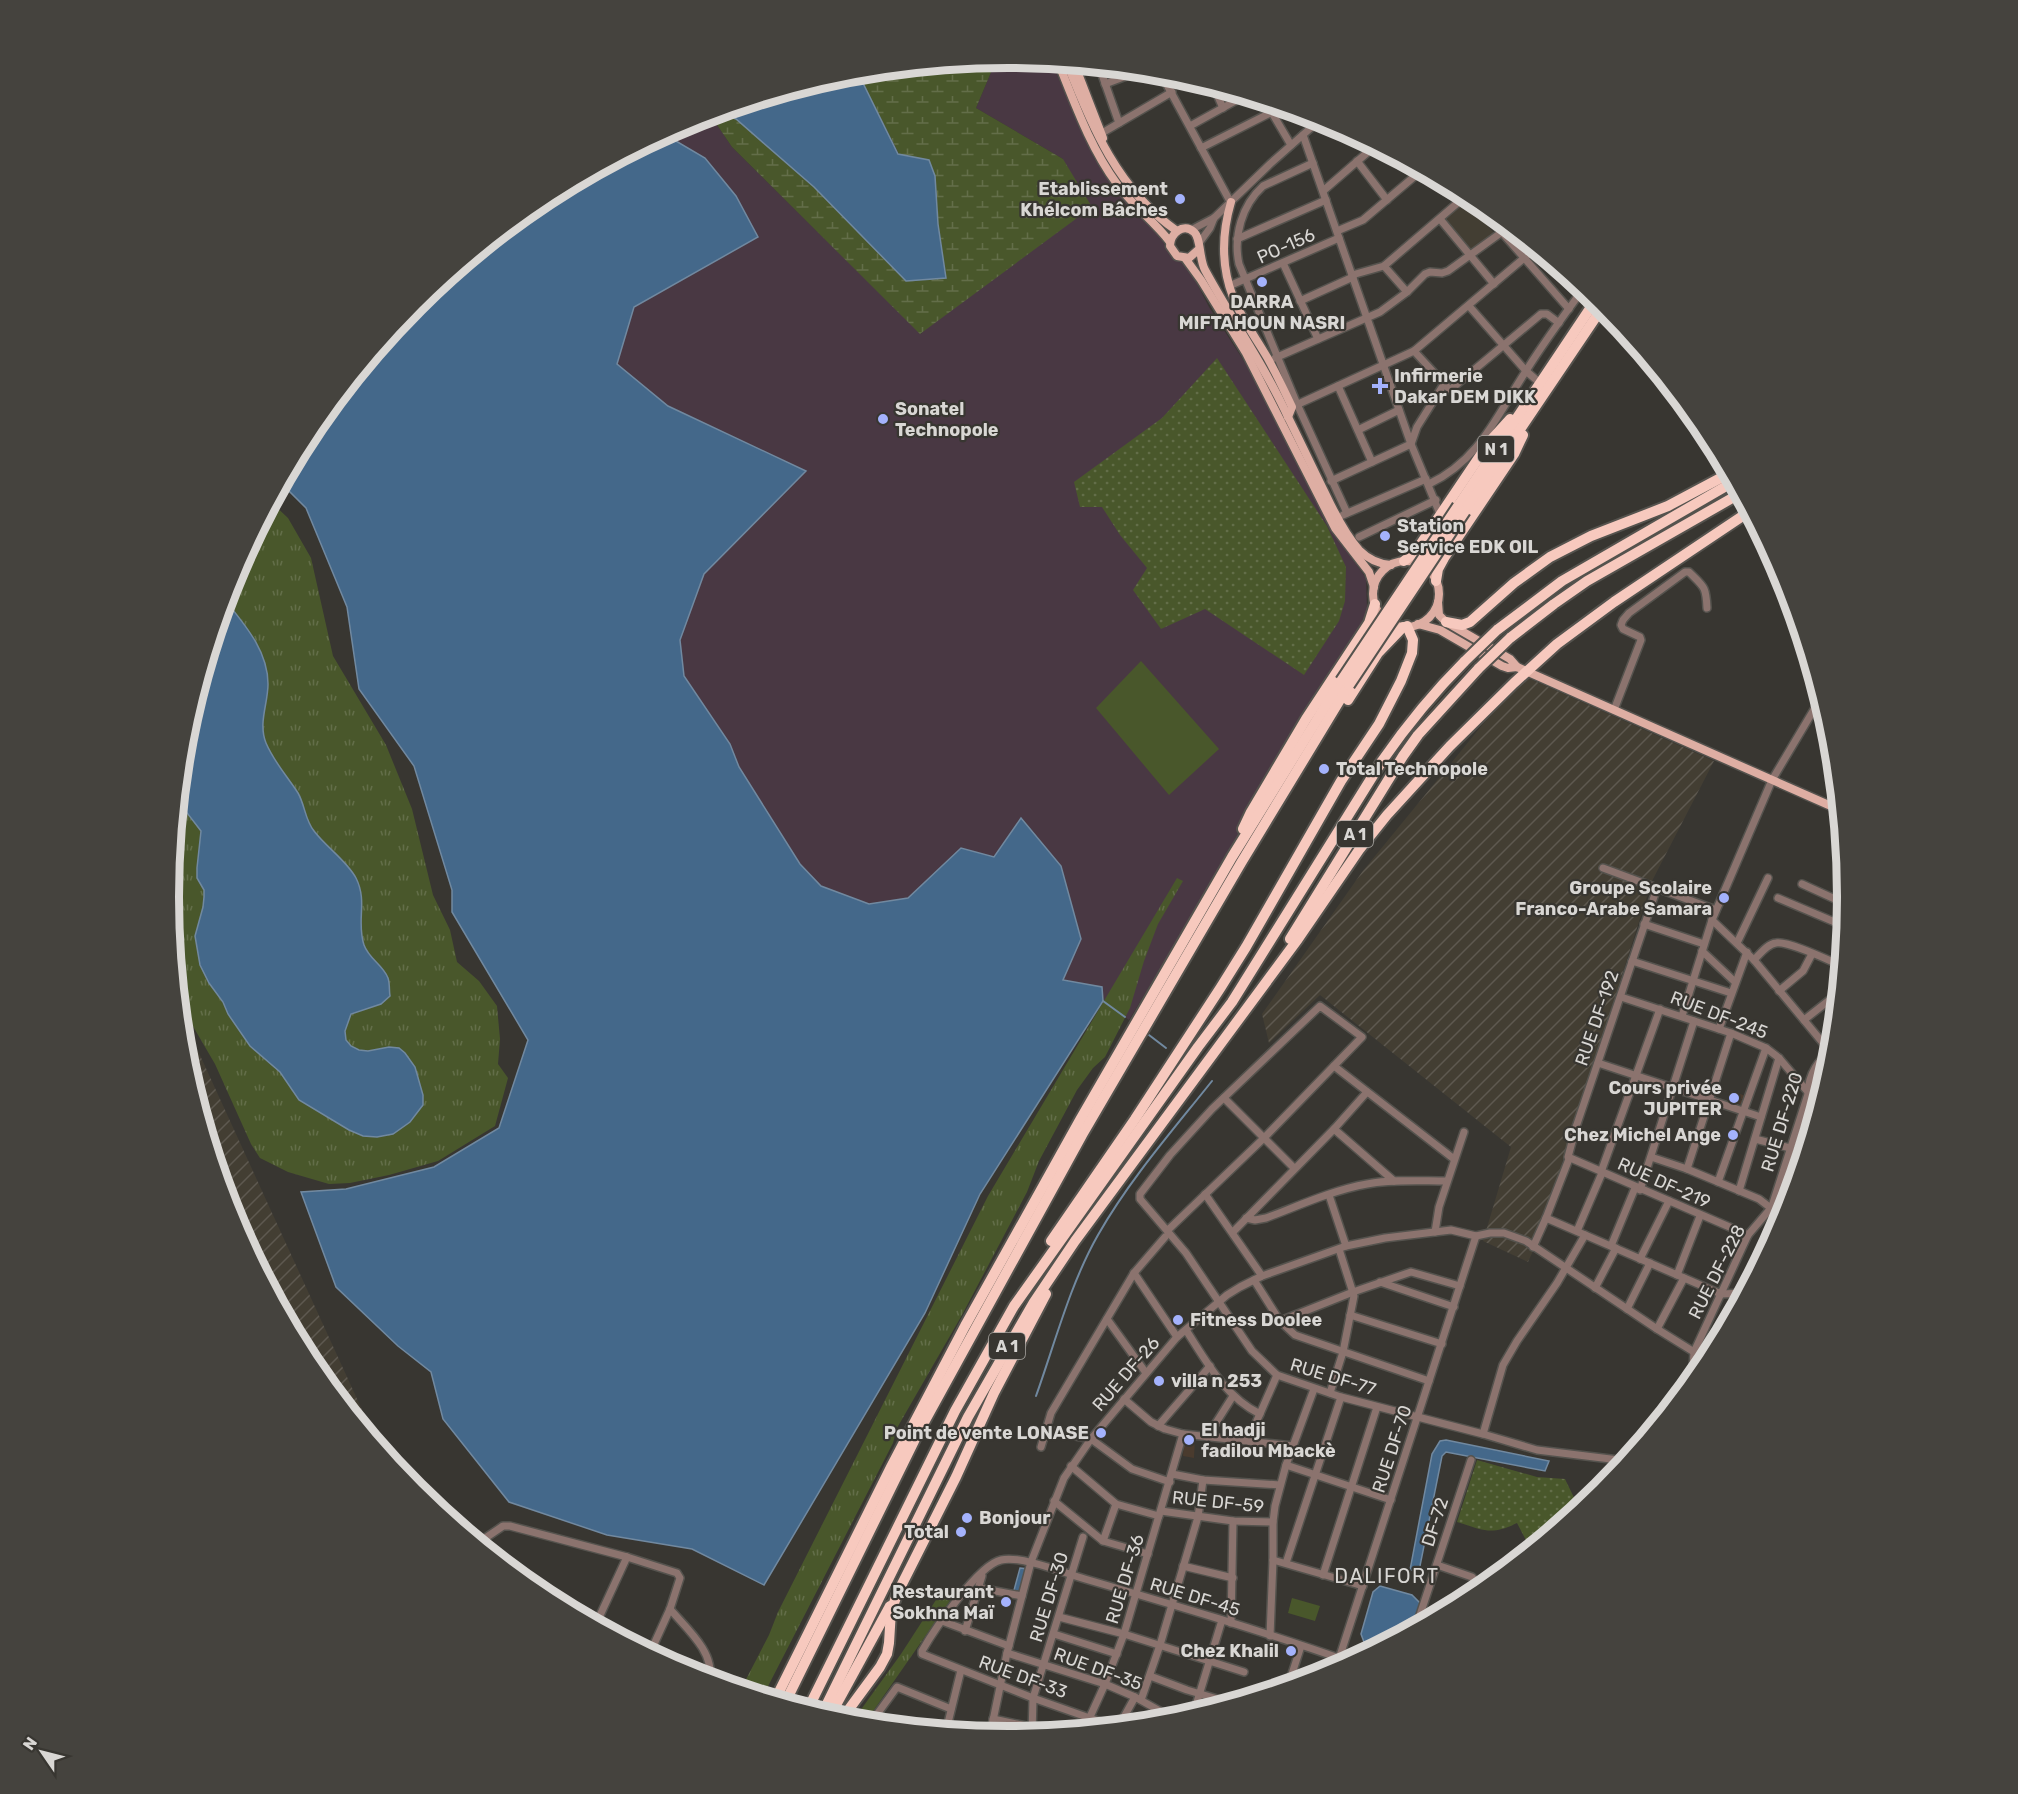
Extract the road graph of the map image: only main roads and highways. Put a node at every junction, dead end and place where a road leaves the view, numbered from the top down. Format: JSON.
{"nodes":[{"id":1,"x":1061,"y":69,"type":"edge"},
{"id":2,"x":1070,"y":70,"type":"edge"},
{"id":3,"x":1077,"y":71,"type":"edge"},
{"id":4,"x":1101,"y":144,"type":"junction"},
{"id":5,"x":1231,"y":202,"type":"road end"},
{"id":6,"x":1177,"y":231,"type":"junction"},
{"id":7,"x":1170,"y":242,"type":"junction"},
{"id":8,"x":1199,"y":246,"type":"junction"},
{"id":9,"x":1185,"y":258,"type":"junction"},
{"id":10,"x":1210,"y":279,"type":"junction"},
{"id":11,"x":1233,"y":298,"type":"junction"},
{"id":12,"x":1592,"y":306,"type":"edge"},
{"id":13,"x":1598,"y":313,"type":"edge"},
{"id":14,"x":1539,"y":391,"type":"junction"},
{"id":15,"x":1288,"y":417,"type":"junction"},
{"id":16,"x":1724,"y":476,"type":"edge"},
{"id":17,"x":1728,"y":484,"type":"edge"},
{"id":18,"x":1735,"y":497,"type":"edge"},
{"id":19,"x":1745,"y":515,"type":"edge"},
{"id":20,"x":1404,"y":561,"type":"junction"},
{"id":21,"x":1391,"y":565,"type":"junction"},
{"id":22,"x":1436,"y":581,"type":"junction"},
{"id":23,"x":1374,"y":587,"type":"junction"},
{"id":24,"x":1438,"y":600,"type":"junction"},
{"id":25,"x":1375,"y":604,"type":"junction"},
{"id":26,"x":1446,"y":622,"type":"junction"},
{"id":27,"x":1409,"y":626,"type":"junction"},
{"id":28,"x":1522,"y":669,"type":"junction"},
{"id":29,"x":1833,"y":807,"type":"edge"},
{"id":30,"x":1236,"y":860,"type":"junction"},
{"id":31,"x":1245,"y":1010,"type":"junction"},
{"id":32,"x":1074,"y":1241,"type":"junction"},
{"id":33,"x":1027,"y":1286,"type":"junction"},
{"id":34,"x":898,"y":1592,"type":"junction"},
{"id":35,"x":778,"y":1693,"type":"edge"},
{"id":36,"x":788,"y":1696,"type":"edge"},
{"id":37,"x":810,"y":1702,"type":"edge"},
{"id":38,"x":826,"y":1706,"type":"edge"},
{"id":39,"x":834,"y":1708,"type":"edge"},
{"id":40,"x":848,"y":1711,"type":"edge"}],
"edges":[{"from":1,"to":7,"type":"main road"},
{"from":2,"to":4,"type":"main road"},
{"from":3,"to":4,"type":"main road"},
{"from":4,"to":6,"type":"main road"},
{"from":5,"to":11,"type":"main road"},
{"from":6,"to":7,"type":"main road"},
{"from":6,"to":8,"type":"main road"},
{"from":7,"to":9,"type":"main road"},
{"from":8,"to":9,"type":"main road"},
{"from":8,"to":10,"type":"main road"},
{"from":9,"to":23,"type":"main road"},
{"from":10,"to":11,"type":"main road"},
{"from":10,"to":15,"type":"main road"},
{"from":11,"to":15,"type":"main road"},
{"from":12,"to":14,"type":"highway"},
{"from":13,"to":14,"type":"highway"},
{"from":14,"to":20,"type":"highway"},
{"from":14,"to":22,"type":"highway"},
{"from":14,"to":30,"type":"highway","number":"N 1","bridge":true},
{"from":15,"to":21,"type":"main road"},
{"from":16,"to":26,"type":"highway"},
{"from":17,"to":33,"type":"highway","number":"A 1","bridge":true},
{"from":18,"to":31,"type":"highway","number":"A 1","bridge":true},
{"from":19,"to":28,"type":"highway"},
{"from":20,"to":21,"type":"main road"},
{"from":20,"to":22,"type":"main road"},
{"from":21,"to":23,"type":"main road"},
{"from":22,"to":24,"type":"main road"},
{"from":23,"to":25,"type":"main road"},
{"from":24,"to":26,"type":"main road"},
{"from":24,"to":27,"type":"main road"},
{"from":25,"to":27,"type":"main road"},
{"from":25,"to":30,"type":"highway"},
{"from":26,"to":28,"type":"main road"},
{"from":27,"to":28,"type":"main road"},
{"from":27,"to":30,"type":"highway"},
{"from":27,"to":33,"type":"highway"},
{"from":28,"to":29,"type":"main road"},
{"from":28,"to":31,"type":"highway"},
{"from":30,"to":35,"type":"highway"},
{"from":30,"to":36,"type":"highway"},
{"from":31,"to":32,"type":"highway","number":"A 1"},
{"from":32,"to":34,"type":"highway"},
{"from":32,"to":38,"type":"highway","number":"A 1"},
{"from":33,"to":37,"type":"highway","number":"A 1"},
{"from":34,"to":39,"type":"highway"},
{"from":34,"to":40,"type":"highway"}]}
